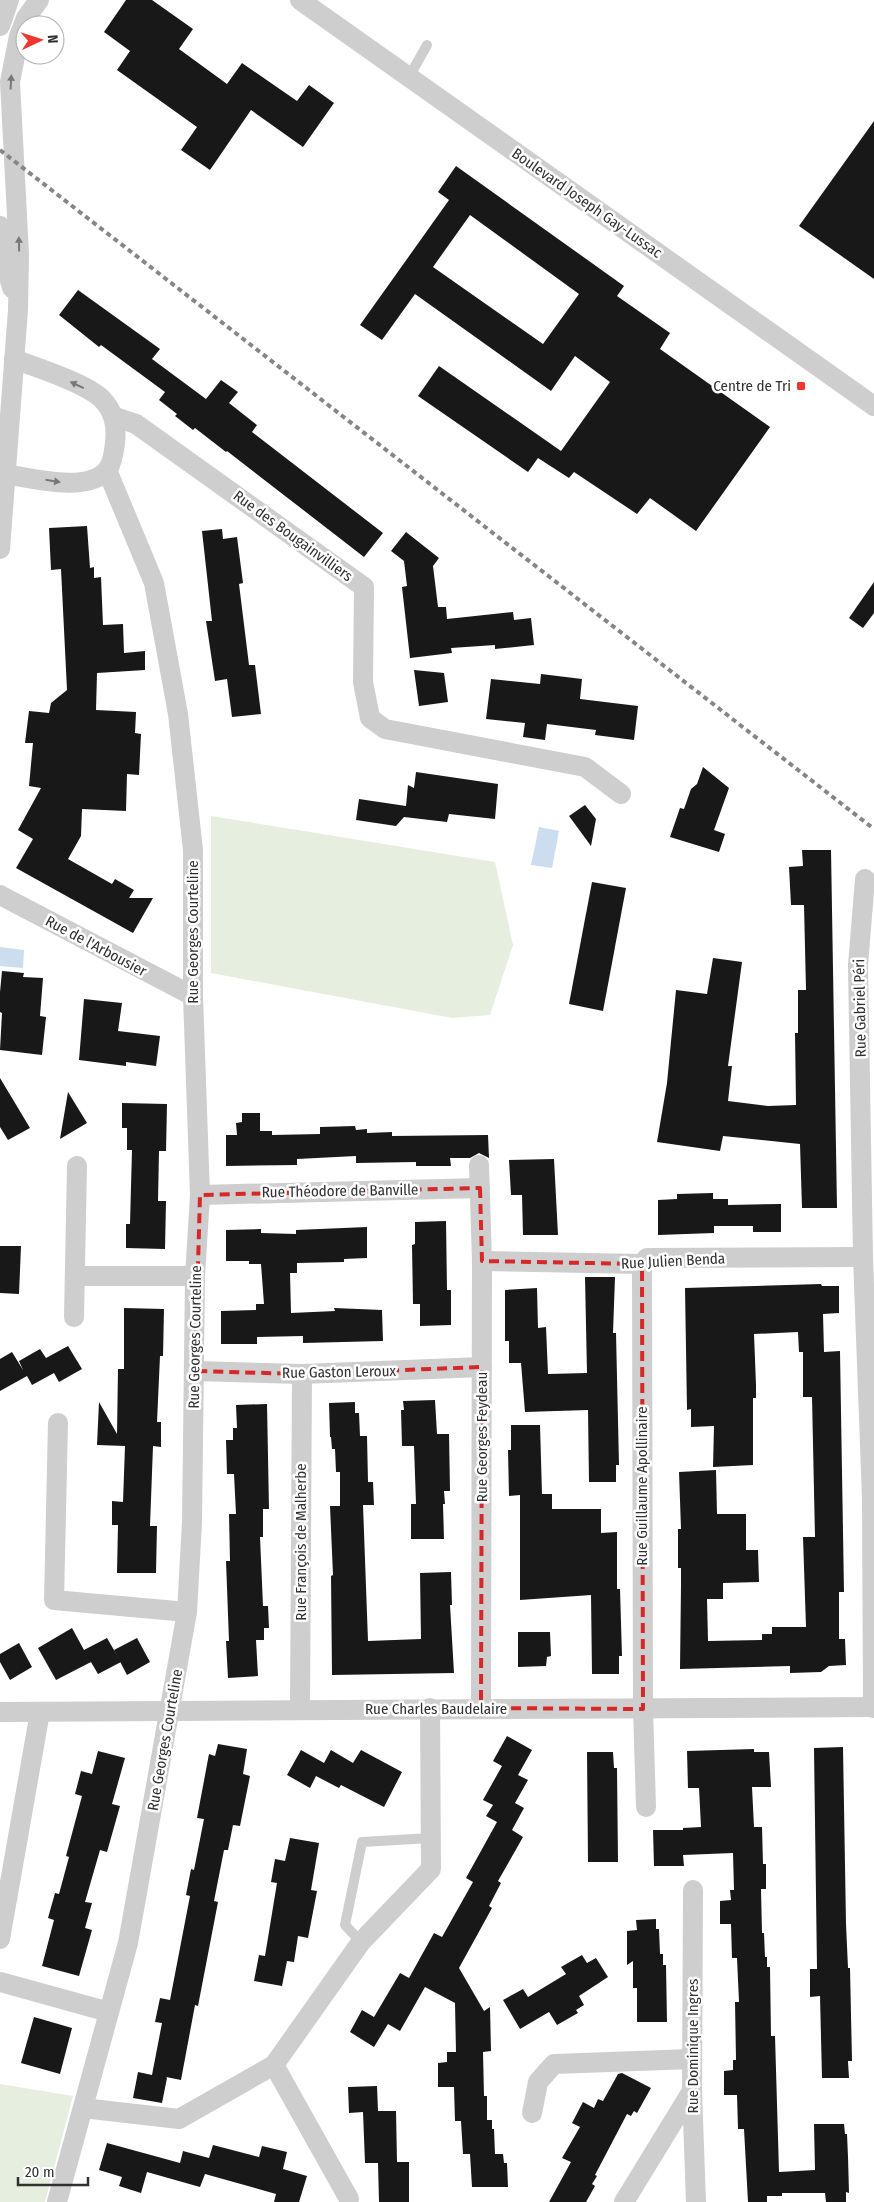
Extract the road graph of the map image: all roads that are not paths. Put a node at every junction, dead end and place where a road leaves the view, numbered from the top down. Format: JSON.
{"nodes":[{"id":1,"x":9,"y":0,"type":"edge"},
{"id":2,"x":39,"y":0,"type":"edge"},
{"id":3,"x":300,"y":0,"type":"edge"},
{"id":4,"x":0,"y":26,"type":"edge"},
{"id":5,"x":427,"y":45,"type":"dead end"},
{"id":6,"x":409,"y":77,"type":"junction"},
{"id":7,"x":0,"y":226,"type":"edge"},
{"id":8,"x":18,"y":310,"type":"junction"},
{"id":9,"x":14,"y":359,"type":"junction"},
{"id":10,"x":874,"y":406,"type":"edge"},
{"id":11,"x":115,"y":417,"type":"junction"},
{"id":12,"x":107,"y":470,"type":"junction"},
{"id":13,"x":5,"y":474,"type":"junction"},
{"id":14,"x":0,"y":550,"type":"edge"},
{"id":15,"x":621,"y":794,"type":"dead end"},
{"id":16,"x":865,"y":879,"type":"dead end"},
{"id":17,"x":0,"y":895,"type":"edge"},
{"id":18,"x":193,"y":996,"type":"junction"},
{"id":19,"x":867,"y":1060,"type":"edge"},
{"id":20,"x":479,"y":1165,"type":"dead end"},
{"id":21,"x":77,"y":1166,"type":"dead end"},
{"id":22,"x":480,"y":1188,"type":"junction"},
{"id":23,"x":200,"y":1195,"type":"junction"},
{"id":24,"x":869,"y":1233,"type":"edge"},
{"id":25,"x":863,"y":1257,"type":"junction"},
{"id":26,"x":482,"y":1260,"type":"junction"},
{"id":27,"x":642,"y":1264,"type":"junction"},
{"id":28,"x":75,"y":1276,"type":"junction"},
{"id":29,"x":195,"y":1276,"type":"junction"},
{"id":30,"x":74,"y":1316,"type":"dead end"},
{"id":31,"x":482,"y":1367,"type":"junction"},
{"id":32,"x":195,"y":1371,"type":"junction"},
{"id":33,"x":302,"y":1374,"type":"junction"},
{"id":34,"x":58,"y":1423,"type":"dead end"},
{"id":35,"x":873,"y":1498,"type":"edge"},
{"id":36,"x":187,"y":1612,"type":"junction"},
{"id":37,"x":873,"y":1707,"type":"edge"},
{"id":38,"x":430,"y":1708,"type":"junction"},
{"id":39,"x":481,"y":1708,"type":"junction"},
{"id":40,"x":300,"y":1709,"type":"junction"},
{"id":41,"x":643,"y":1709,"type":"junction"},
{"id":42,"x":170,"y":1710,"type":"junction"},
{"id":43,"x":0,"y":1712,"type":"edge"},
{"id":44,"x":40,"y":1712,"type":"junction"},
{"id":45,"x":646,"y":1807,"type":"dead end"},
{"id":46,"x":431,"y":1838,"type":"junction"},
{"id":47,"x":692,"y":1890,"type":"dead end"},
{"id":48,"x":0,"y":1939,"type":"edge"},
{"id":49,"x":361,"y":1942,"type":"junction"},
{"id":50,"x":0,"y":1982,"type":"edge"},
{"id":51,"x":109,"y":2012,"type":"junction"},
{"id":52,"x":692,"y":2059,"type":"junction"},
{"id":53,"x":274,"y":2065,"type":"junction"},
{"id":54,"x":692,"y":2091,"type":"junction"},
{"id":55,"x":83,"y":2108,"type":"junction"},
{"id":56,"x":532,"y":2113,"type":"dead end"},
{"id":57,"x":349,"y":2199,"type":"dead end"},
{"id":58,"x":57,"y":2202,"type":"edge"},
{"id":59,"x":624,"y":2202,"type":"edge"},
{"id":60,"x":696,"y":2202,"type":"edge"}],
"edges":[{"from":1,"to":4,"type":"street"},
{"from":8,"to":2,"type":"street","one_way":true},
{"from":3,"to":6,"type":"street","name":"Boulevard Joseph Gay-Lussac"},
{"from":5,"to":6,"type":"lane"},
{"from":6,"to":10,"type":"street","name":"Boulevard Joseph Gay-Lussac"},
{"from":7,"to":8,"type":"street"},
{"from":8,"to":9,"type":"street"},
{"from":11,"to":9,"type":"street","one_way":true},
{"from":9,"to":13,"type":"street"},
{"from":11,"to":12,"type":"street"},
{"from":11,"to":15,"type":"street","name":"Rue des Bougainvilliers"},
{"from":13,"to":12,"type":"street","one_way":true},
{"from":12,"to":18,"type":"street","name":"Rue Georges Courteline"},
{"from":13,"to":14,"type":"street"},
{"from":16,"to":19,"type":"street","name":"Rue Gabriel Péri"},
{"from":17,"to":18,"type":"street","name":"Rue de l'Arbousier"},
{"from":18,"to":23,"type":"street","name":"Rue Georges Courteline"},
{"from":19,"to":24,"type":"street","name":"Rue Gabriel Péri"},
{"from":20,"to":22,"type":"street","name":"Rue Georges Feydeau"},
{"from":21,"to":28,"type":"street"},
{"from":22,"to":23,"type":"street","name":"Rue Théodore de Banville"},
{"from":22,"to":26,"type":"street","name":"Rue Georges Feydeau"},
{"from":23,"to":29,"type":"street","name":"Rue Georges Courteline"},
{"from":24,"to":25,"type":"street","name":"Rue Gabriel Péri"},
{"from":25,"to":27,"type":"street","name":"Rue Julien Benda"},
{"from":25,"to":35,"type":"street","name":"Rue Gabriel Péri"},
{"from":26,"to":27,"type":"street","name":"Rue Julien Benda"},
{"from":26,"to":31,"type":"street","name":"Rue Georges Feydeau"},
{"from":27,"to":41,"type":"street","name":"Rue Guillaume Apollinaire"},
{"from":28,"to":29,"type":"street"},
{"from":28,"to":30,"type":"street"},
{"from":29,"to":32,"type":"street","name":"Rue Georges Courteline"},
{"from":31,"to":33,"type":"street","name":"Rue Gaston Leroux"},
{"from":31,"to":39,"type":"street","name":"Rue Georges Feydeau"},
{"from":32,"to":33,"type":"street","name":"Rue Gaston Leroux"},
{"from":32,"to":36,"type":"street","name":"Rue Georges Courteline"},
{"from":33,"to":40,"type":"street","name":"Rue François de Malherbe"},
{"from":34,"to":36,"type":"street"},
{"from":35,"to":37,"type":"street","name":"Rue Gabriel Péri"},
{"from":36,"to":42,"type":"street","name":"Rue Georges Courteline"},
{"from":37,"to":41,"type":"street","name":"Rue Charles Baudelaire"},
{"from":38,"to":39,"type":"street","name":"Rue Charles Baudelaire"},
{"from":38,"to":40,"type":"street","name":"Rue Charles Baudelaire"},
{"from":38,"to":46,"type":"street"},
{"from":39,"to":41,"type":"street","name":"Rue Charles Baudelaire"},
{"from":40,"to":42,"type":"street","name":"Rue Charles Baudelaire"},
{"from":41,"to":45,"type":"street","name":"Rue Guillaume Apollinaire"},
{"from":42,"to":44,"type":"street","name":"Rue Charles Baudelaire"},
{"from":42,"to":51,"type":"street","name":"Rue Georges Courteline"},
{"from":43,"to":44,"type":"street","name":"Rue Charles Baudelaire"},
{"from":44,"to":48,"type":"street"},
{"from":46,"to":49,"type":"street"},
{"from":46,"to":49,"type":"lane"},
{"from":47,"to":52,"type":"street","name":"Rue Dominique Ingres"},
{"from":49,"to":53,"type":"street"},
{"from":50,"to":51,"type":"street"},
{"from":51,"to":55,"type":"street","name":"Rue Georges Courteline"},
{"from":52,"to":54,"type":"street","name":"Rue Dominique Ingres"},
{"from":52,"to":56,"type":"street"},
{"from":53,"to":55,"type":"street"},
{"from":53,"to":57,"type":"street"},
{"from":54,"to":59,"type":"street"},
{"from":54,"to":60,"type":"street","name":"Rue Dominique Ingres"},
{"from":55,"to":58,"type":"street","name":"Rue Georges Courteline"}]}
